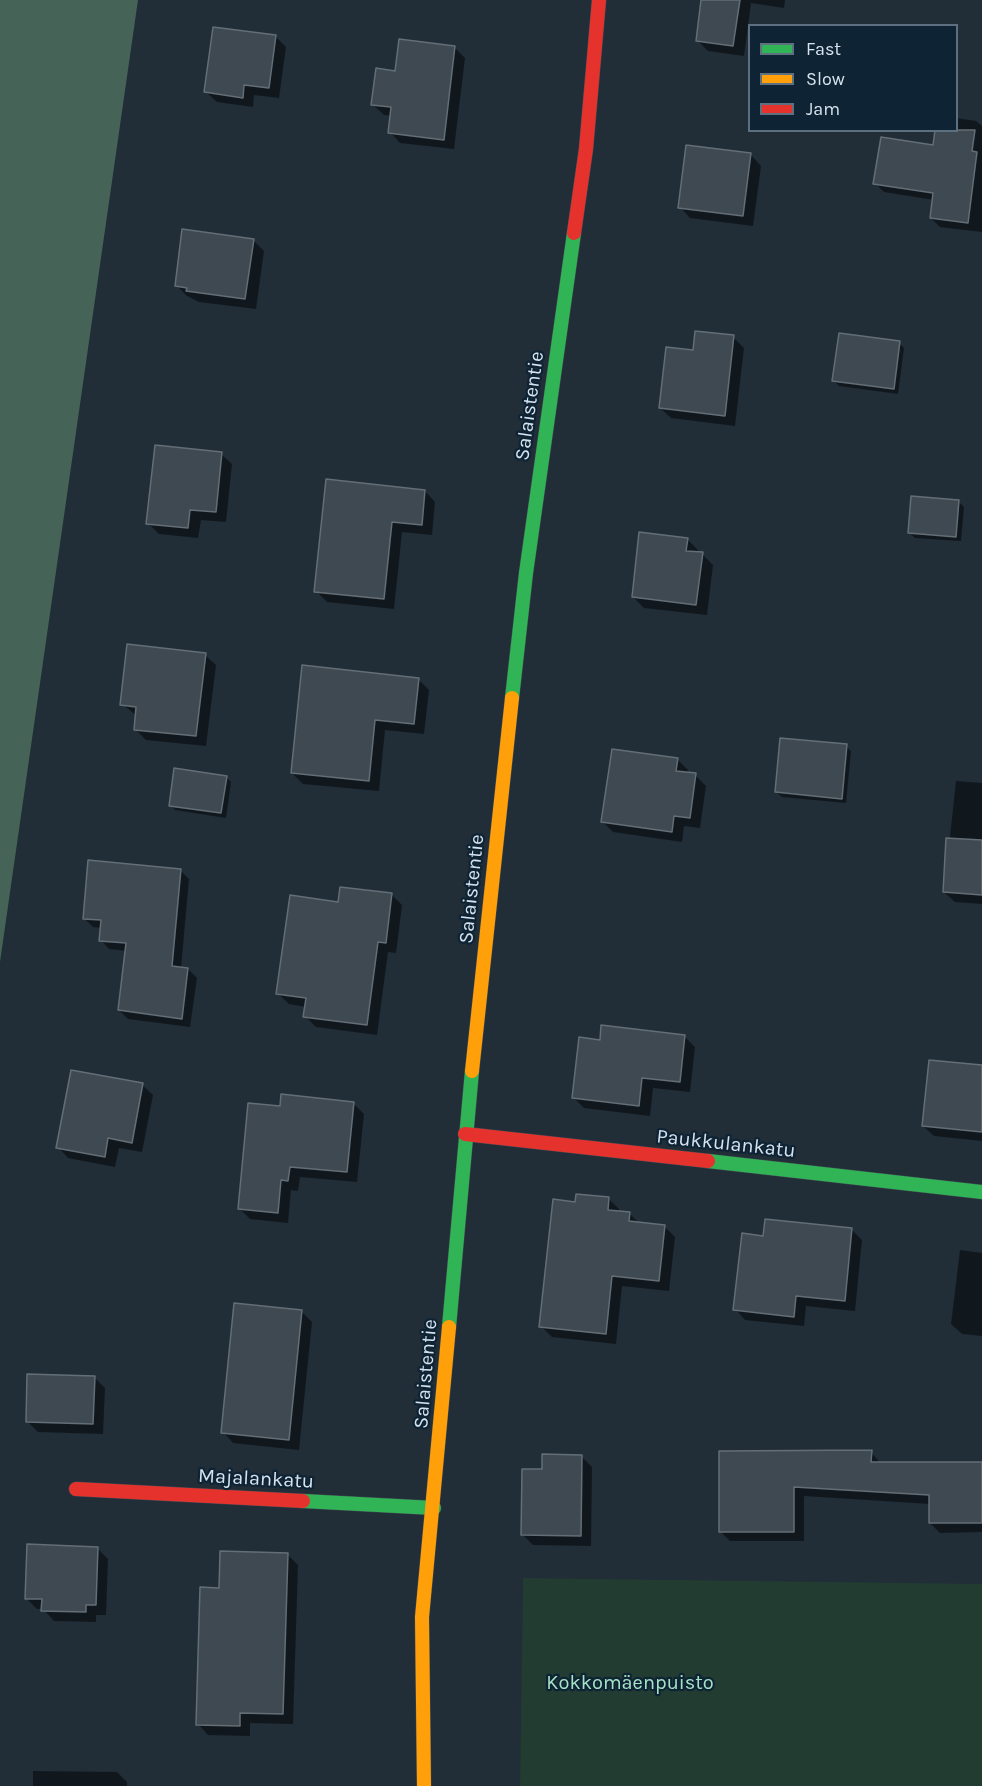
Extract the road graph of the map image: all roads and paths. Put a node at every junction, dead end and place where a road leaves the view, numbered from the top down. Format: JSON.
{"nodes":[{"id":1,"x":599,"y":0,"type":"edge"},
{"id":2,"x":465,"y":1134,"type":"junction"},
{"id":3,"x":982,"y":1192,"type":"edge"},
{"id":4,"x":76,"y":1489,"type":"dead end"},
{"id":5,"x":434,"y":1508,"type":"junction"},
{"id":6,"x":424,"y":1786,"type":"edge"}],
"edges":[{"from":1,"to":2,"type":"street","name":"Salaistentie"},
{"from":2,"to":3,"type":"street","name":"Paukkulankatu"},
{"from":2,"to":5,"type":"street","name":"Salaistentie"},
{"from":4,"to":5,"type":"street","name":"Majalankatu"},
{"from":5,"to":6,"type":"street","name":"Salaistentie"}]}
